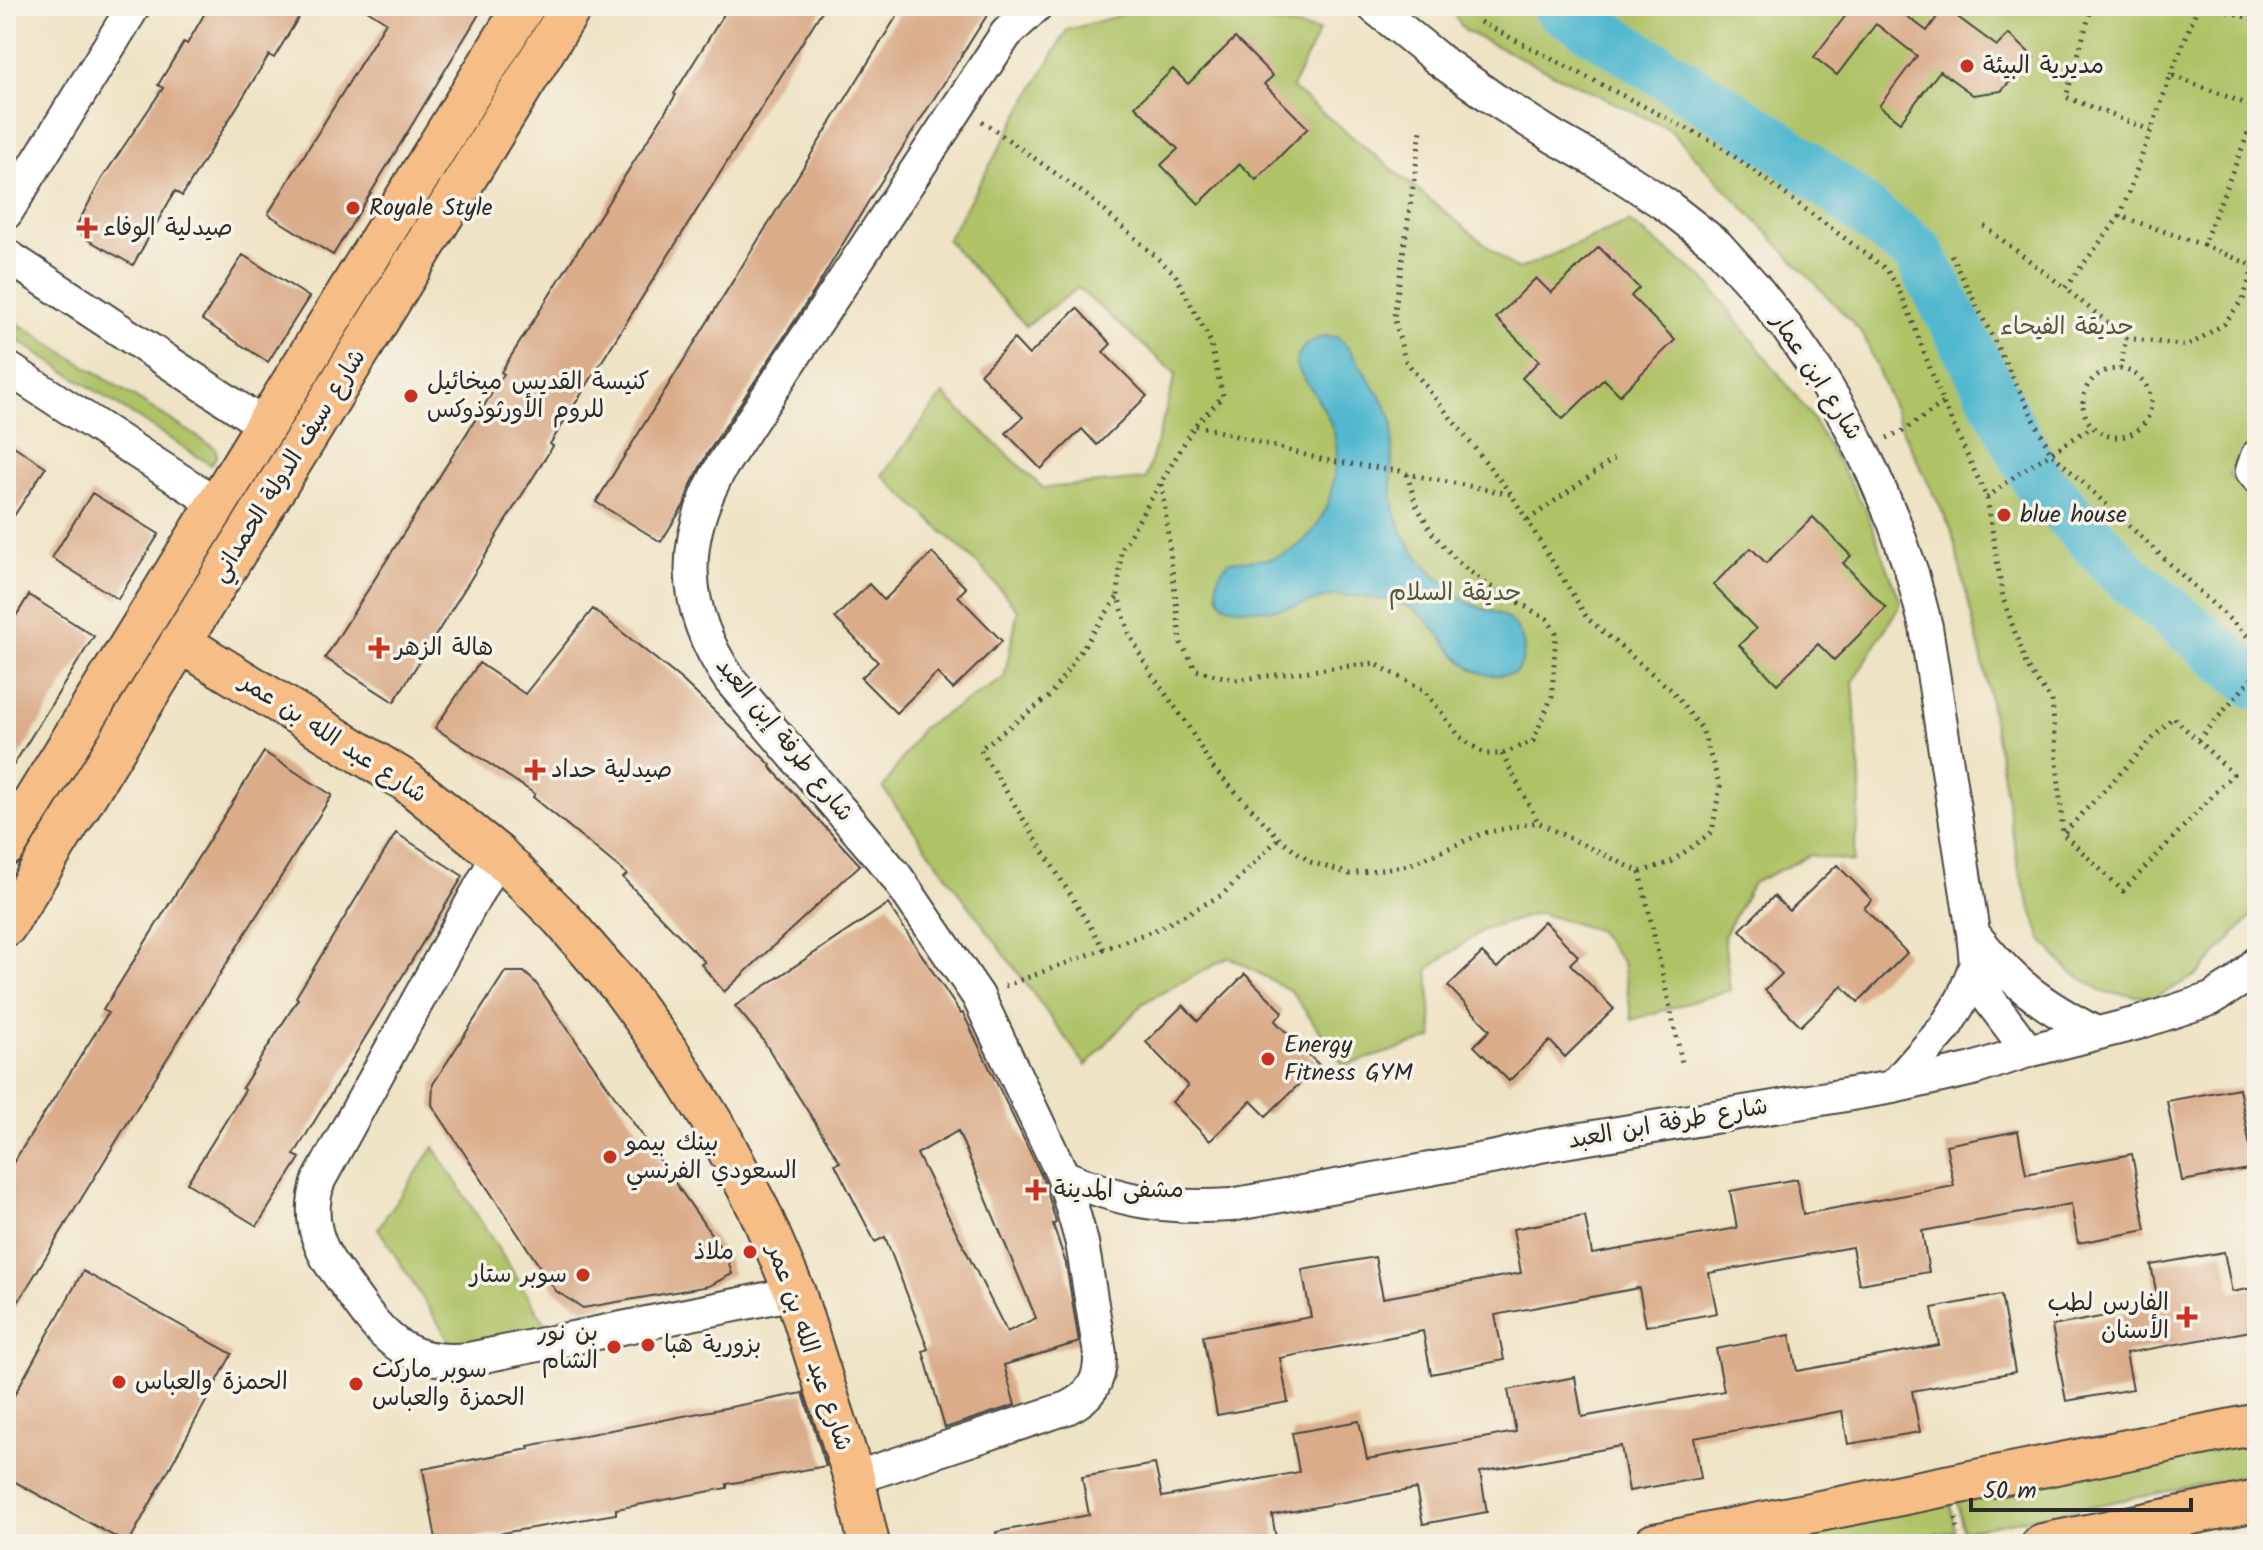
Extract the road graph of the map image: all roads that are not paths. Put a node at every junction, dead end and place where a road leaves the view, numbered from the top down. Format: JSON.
{"nodes":[{"id":1,"x":134,"y":6,"type":"edge"},
{"id":2,"x":524,"y":6,"type":"edge"},
{"id":3,"x":572,"y":6,"type":"edge"},
{"id":4,"x":1036,"y":6,"type":"edge"},
{"id":5,"x":1373,"y":6,"type":"edge"},
{"id":6,"x":6,"y":213,"type":"edge"},
{"id":7,"x":6,"y":255,"type":"edge"},
{"id":8,"x":6,"y":367,"type":"edge"},
{"id":9,"x":264,"y":425,"type":"junction"},
{"id":10,"x":2257,"y":456,"type":"edge"},
{"id":11,"x":2257,"y":477,"type":"edge"},
{"id":12,"x":217,"y":504,"type":"junction"},
{"id":13,"x":180,"y":642,"type":"junction"},
{"id":14,"x":6,"y":846,"type":"edge"},
{"id":15,"x":498,"y":855,"type":"junction"},
{"id":16,"x":6,"y":926,"type":"edge"},
{"id":17,"x":1975,"y":949,"type":"junction"},
{"id":18,"x":2257,"y":963,"type":"edge"},
{"id":19,"x":2096,"y":1033,"type":"junction"},
{"id":20,"x":2028,"y":1051,"type":"junction"},
{"id":21,"x":1893,"y":1087,"type":"junction"},
{"id":22,"x":1063,"y":1176,"type":"junction"},
{"id":23,"x":795,"y":1293,"type":"junction"},
{"id":24,"x":2257,"y":1424,"type":"edge"},
{"id":25,"x":854,"y":1478,"type":"junction"},
{"id":26,"x":2257,"y":1501,"type":"edge"},
{"id":27,"x":869,"y":1544,"type":"edge"},
{"id":28,"x":1654,"y":1544,"type":"edge"},
{"id":29,"x":2042,"y":1544,"type":"edge"}],
"edges":[{"from":1,"to":6,"type":"street"},
{"from":2,"to":9,"type":"main road","name":"شارع سيف الدولة الحمداني"},
{"from":3,"to":13,"type":"main road","name":"شارع سيف الدولة الحمداني"},
{"from":4,"to":22,"type":"street","name":"شارع طرفة إبن العبد"},
{"from":5,"to":17,"type":"street","name":"شارع ابن عمار"},
{"from":7,"to":9,"type":"street"},
{"from":8,"to":12,"type":"street"},
{"from":9,"to":12,"type":"main road","name":"شارع سيف الدولة الحمداني"},
{"from":10,"to":11,"type":"street"},
{"from":12,"to":14,"type":"main road","name":"شارع سيف الدولة الحمداني"},
{"from":13,"to":15,"type":"main road","name":"شارع عبد الله بن عمر"},
{"from":13,"to":16,"type":"main road","name":"شارع سيف الدولة الحمداني"},
{"from":15,"to":23,"type":"main road","name":"شارع عبد الله بن عمر"},
{"from":15,"to":23,"type":"street"},
{"from":17,"to":19,"type":"street"},
{"from":17,"to":20,"type":"street","name":"شارع ابن عمار"},
{"from":17,"to":21,"type":"street"},
{"from":18,"to":19,"type":"street","name":"شارع طرفة ابن العبد"},
{"from":19,"to":20,"type":"street","name":"شارع طرفة ابن العبد"},
{"from":20,"to":21,"type":"street","name":"شارع طرفة ابن العبد"},
{"from":21,"to":22,"type":"street","name":"شارع طرفة ابن العبد"},
{"from":22,"to":25,"type":"street","name":"شارع طرفة إبن العبد"},
{"from":23,"to":25,"type":"main road","name":"شارع عبد الله بن عمر"},
{"from":24,"to":28,"type":"main road"},
{"from":25,"to":27,"type":"main road","name":"شارع عبد الله بن عمر"},
{"from":26,"to":29,"type":"main road"}]}
